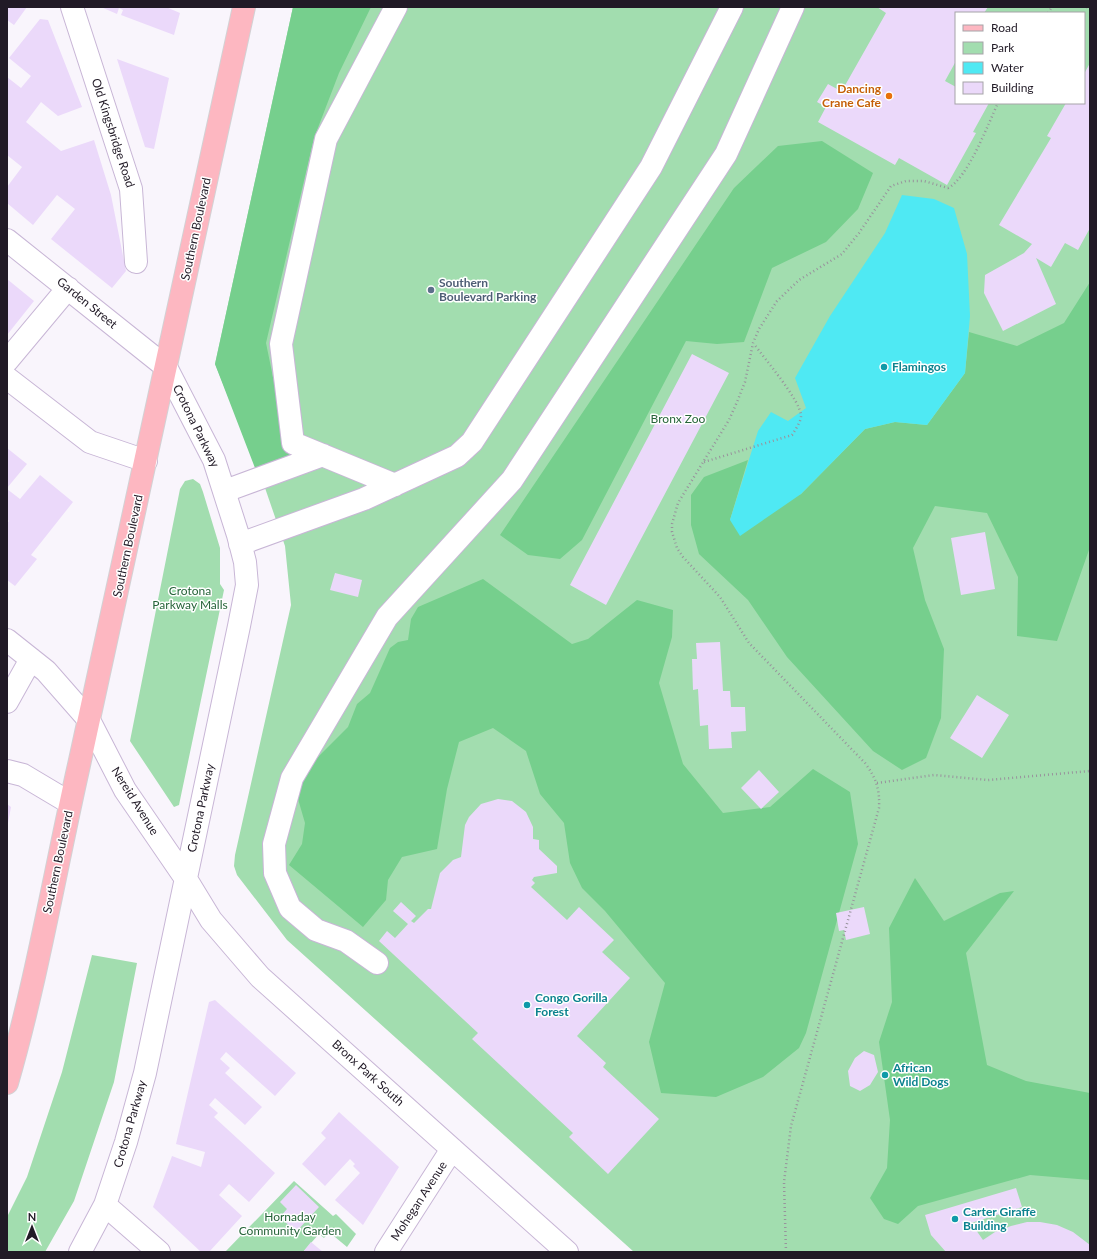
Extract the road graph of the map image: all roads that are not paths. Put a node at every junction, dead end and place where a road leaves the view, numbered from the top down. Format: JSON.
{"nodes":[{"id":1,"x":72,"y":7,"type":"edge"},
{"id":2,"x":244,"y":7,"type":"edge"},
{"id":3,"x":732,"y":7,"type":"edge"},
{"id":4,"x":793,"y":7,"type":"edge"},
{"id":5,"x":392,"y":10,"type":"edge"},
{"id":6,"x":7,"y":240,"type":"edge"},
{"id":7,"x":136,"y":262,"type":"dead end"},
{"id":8,"x":68,"y":288,"type":"junction"},
{"id":9,"x":7,"y":361,"type":"edge"},
{"id":10,"x":166,"y":367,"type":"junction"},
{"id":11,"x":7,"y":378,"type":"edge"},
{"id":12,"x":323,"y":455,"type":"junction"},
{"id":13,"x":146,"y":461,"type":"junction"},
{"id":14,"x":395,"y":485,"type":"junction"},
{"id":15,"x":225,"y":491,"type":"junction"},
{"id":16,"x":240,"y":544,"type":"junction"},
{"id":17,"x":7,"y":640,"type":"edge"},
{"id":18,"x":31,"y":659,"type":"junction"},
{"id":19,"x":7,"y":702,"type":"edge"},
{"id":20,"x":89,"y":720,"type":"junction"},
{"id":21,"x":7,"y":771,"type":"edge"},
{"id":22,"x":70,"y":803,"type":"junction"},
{"id":23,"x":186,"y":879,"type":"junction"},
{"id":24,"x":377,"y":963,"type":"dead end"},
{"id":25,"x":7,"y":1084,"type":"edge"},
{"id":26,"x":452,"y":1149,"type":"junction"},
{"id":27,"x":105,"y":1205,"type":"junction"},
{"id":28,"x":80,"y":1252,"type":"edge"},
{"id":29,"x":159,"y":1252,"type":"edge"},
{"id":30,"x":386,"y":1252,"type":"edge"},
{"id":31,"x":567,"y":1252,"type":"edge"}],
"edges":[{"from":1,"to":7,"type":"street","name":"Old Kingsbridge Road"},
{"from":2,"to":10,"type":"main road","name":"Southern Boulevard"},
{"from":3,"to":14,"type":"street"},
{"from":4,"to":24,"type":"street"},
{"from":5,"to":12,"type":"street"},
{"from":6,"to":8,"type":"street","name":"Garden Street"},
{"from":8,"to":9,"type":"street"},
{"from":8,"to":10,"type":"street","name":"Garden Street"},
{"from":10,"to":13,"type":"main road","name":"Southern Boulevard"},
{"from":10,"to":15,"type":"street","name":"Crotona Parkway"},
{"from":11,"to":13,"type":"street"},
{"from":12,"to":14,"type":"street"},
{"from":12,"to":15,"type":"street"},
{"from":13,"to":20,"type":"main road","name":"Southern Boulevard"},
{"from":14,"to":16,"type":"street"},
{"from":15,"to":16,"type":"street","name":"Crotona Parkway"},
{"from":16,"to":23,"type":"street","name":"Crotona Parkway"},
{"from":17,"to":18,"type":"street","name":"Nereid Avenue"},
{"from":18,"to":19,"type":"street"},
{"from":18,"to":20,"type":"street","name":"Nereid Avenue"},
{"from":20,"to":22,"type":"main road","name":"Southern Boulevard"},
{"from":20,"to":23,"type":"street","name":"Nereid Avenue"},
{"from":21,"to":22,"type":"street"},
{"from":22,"to":25,"type":"main road","name":"Southern Boulevard"},
{"from":23,"to":26,"type":"street","name":"Bronx Park South"},
{"from":23,"to":27,"type":"street","name":"Crotona Parkway"},
{"from":26,"to":30,"type":"street","name":"Mohegan Avenue"},
{"from":26,"to":31,"type":"street","name":"Bronx Park South"},
{"from":27,"to":28,"type":"street","name":"Crotona Parkway"},
{"from":27,"to":29,"type":"street"}]}
